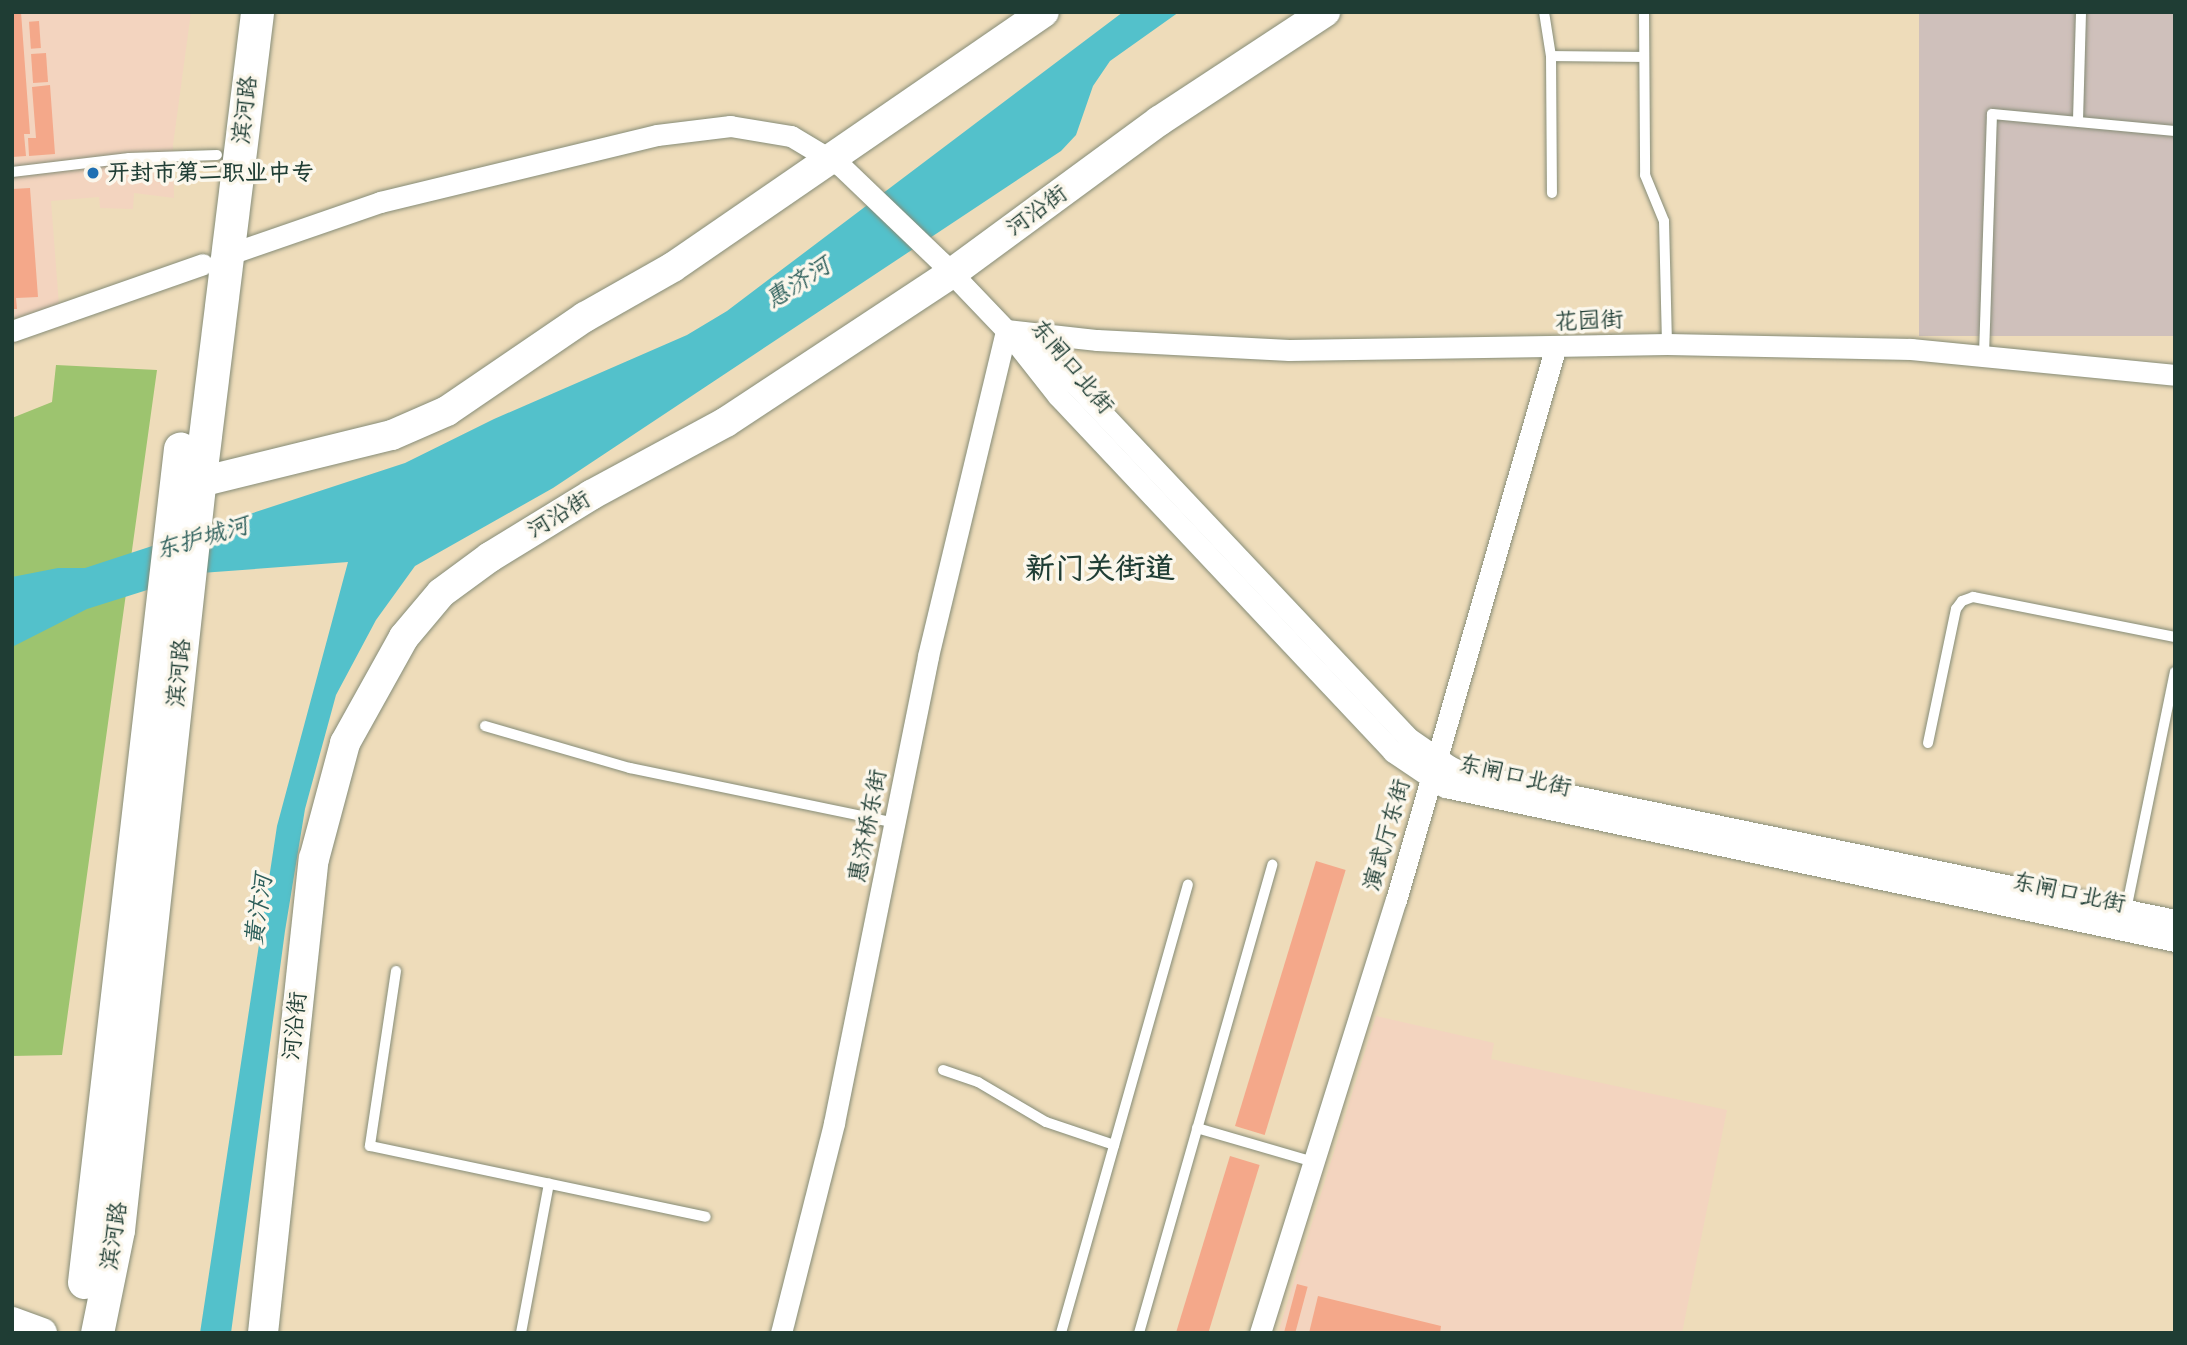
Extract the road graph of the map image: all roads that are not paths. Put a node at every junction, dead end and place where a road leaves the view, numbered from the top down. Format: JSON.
{"nodes":[{"id":1,"x":235,"y":12,"type":"edge"},
{"id":2,"x":257,"y":12,"type":"edge"},
{"id":3,"x":1044,"y":12,"type":"edge"},
{"id":4,"x":1325,"y":12,"type":"edge"},
{"id":5,"x":1544,"y":12,"type":"edge"},
{"id":6,"x":1644,"y":12,"type":"edge"},
{"id":7,"x":2081,"y":12,"type":"edge"},
{"id":8,"x":1551,"y":56,"type":"junction"},
{"id":9,"x":1644,"y":57,"type":"junction"},
{"id":10,"x":2078,"y":120,"type":"junction"},
{"id":11,"x":2175,"y":131,"type":"edge"},
{"id":12,"x":217,"y":155,"type":"junction"},
{"id":13,"x":831,"y":159,"type":"junction"},
{"id":14,"x":12,"y":172,"type":"edge"},
{"id":15,"x":1552,"y":192,"type":"dead end"},
{"id":16,"x":215,"y":260,"type":"junction"},
{"id":17,"x":946,"y":267,"type":"junction"},
{"id":18,"x":1006,"y":330,"type":"junction"},
{"id":19,"x":12,"y":331,"type":"edge"},
{"id":20,"x":1667,"y":344,"type":"junction"},
{"id":21,"x":1555,"y":349,"type":"junction"},
{"id":22,"x":1984,"y":355,"type":"junction"},
{"id":23,"x":2175,"y":375,"type":"edge"},
{"id":24,"x":187,"y":486,"type":"junction"},
{"id":25,"x":174,"y":594,"type":"junction"},
{"id":26,"x":2175,"y":637,"type":"edge"},
{"id":27,"x":2175,"y":672,"type":"edge"},
{"id":28,"x":485,"y":726,"type":"dead end"},
{"id":29,"x":1928,"y":743,"type":"dead end"},
{"id":30,"x":1434,"y":769,"type":"junction"},
{"id":31,"x":896,"y":823,"type":"junction"},
{"id":32,"x":1272,"y":865,"type":"dead end"},
{"id":33,"x":1188,"y":885,"type":"dead end"},
{"id":34,"x":2126,"y":910,"type":"junction"},
{"id":35,"x":2175,"y":919,"type":"edge"},
{"id":36,"x":2175,"y":941,"type":"edge"},
{"id":37,"x":396,"y":971,"type":"dead end"},
{"id":38,"x":943,"y":1070,"type":"dead end"},
{"id":39,"x":1197,"y":1128,"type":"junction"},
{"id":40,"x":1114,"y":1145,"type":"junction"},
{"id":41,"x":1314,"y":1162,"type":"junction"},
{"id":42,"x":549,"y":1184,"type":"junction"},
{"id":43,"x":706,"y":1217,"type":"dead end"},
{"id":44,"x":12,"y":1322,"type":"edge"},
{"id":45,"x":42,"y":1333,"type":"edge"},
{"id":46,"x":75,"y":1333,"type":"edge"},
{"id":47,"x":97,"y":1333,"type":"edge"},
{"id":48,"x":264,"y":1333,"type":"edge"},
{"id":49,"x":521,"y":1333,"type":"edge"},
{"id":50,"x":781,"y":1333,"type":"edge"},
{"id":51,"x":1061,"y":1333,"type":"edge"},
{"id":52,"x":1139,"y":1333,"type":"edge"},
{"id":53,"x":1260,"y":1333,"type":"edge"}],
"edges":[{"from":1,"to":12,"type":"main road","name":"滨河路"},
{"from":2,"to":16,"type":"main road","name":"滨河路"},
{"from":3,"to":13,"type":"street"},
{"from":4,"to":17,"type":"street","name":"河沿街"},
{"from":5,"to":8,"type":"lane"},
{"from":6,"to":9,"type":"lane"},
{"from":7,"to":10,"type":"lane"},
{"from":8,"to":9,"type":"lane"},
{"from":8,"to":15,"type":"lane"},
{"from":9,"to":20,"type":"lane"},
{"from":10,"to":11,"type":"lane"},
{"from":10,"to":22,"type":"lane"},
{"from":12,"to":14,"type":"lane"},
{"from":12,"to":16,"type":"main road","name":"滨河路"},
{"from":13,"to":16,"type":"street","name":"东闸口北街"},
{"from":13,"to":17,"type":"street","name":"东闸口北街"},
{"from":13,"to":24,"type":"street"},
{"from":16,"to":19,"type":"street","name":"东闸口北街"},
{"from":16,"to":24,"type":"main road","name":"滨河路"},
{"from":17,"to":18,"type":"street","name":"东闸口北街"},
{"from":17,"to":48,"type":"street","name":"河沿街"},
{"from":18,"to":21,"type":"street","name":"花园街"},
{"from":18,"to":30,"type":"street","name":"东闸口北街"},
{"from":18,"to":31,"type":"street","name":"惠济桥东街"},
{"from":20,"to":21,"type":"street","name":"花园街"},
{"from":20,"to":22,"type":"street","name":"花园街"},
{"from":21,"to":30,"type":"street","name":"演武厅东街"},
{"from":22,"to":23,"type":"street","name":"花园街"},
{"from":24,"to":25,"type":"main road","name":"滨河路"},
{"from":25,"to":46,"type":"main road","name":"滨河路"},
{"from":25,"to":47,"type":"main road","name":"滨河路"},
{"from":26,"to":29,"type":"lane"},
{"from":27,"to":34,"type":"lane"},
{"from":28,"to":31,"type":"lane"},
{"from":30,"to":34,"type":"street","name":"东闸口北街"},
{"from":30,"to":36,"type":"street","name":"东闸口北街"},
{"from":30,"to":41,"type":"street","name":"演武厅东街"},
{"from":31,"to":50,"type":"street","name":"惠济桥东街"},
{"from":32,"to":39,"type":"lane"},
{"from":33,"to":40,"type":"lane"},
{"from":34,"to":35,"type":"street","name":"东闸口北街"},
{"from":37,"to":42,"type":"lane"},
{"from":38,"to":40,"type":"lane"},
{"from":39,"to":41,"type":"lane"},
{"from":39,"to":52,"type":"lane"},
{"from":40,"to":51,"type":"lane"},
{"from":41,"to":53,"type":"street","name":"演武厅东街"},
{"from":42,"to":43,"type":"lane"},
{"from":42,"to":49,"type":"lane"},
{"from":44,"to":45,"type":"street"}]}
